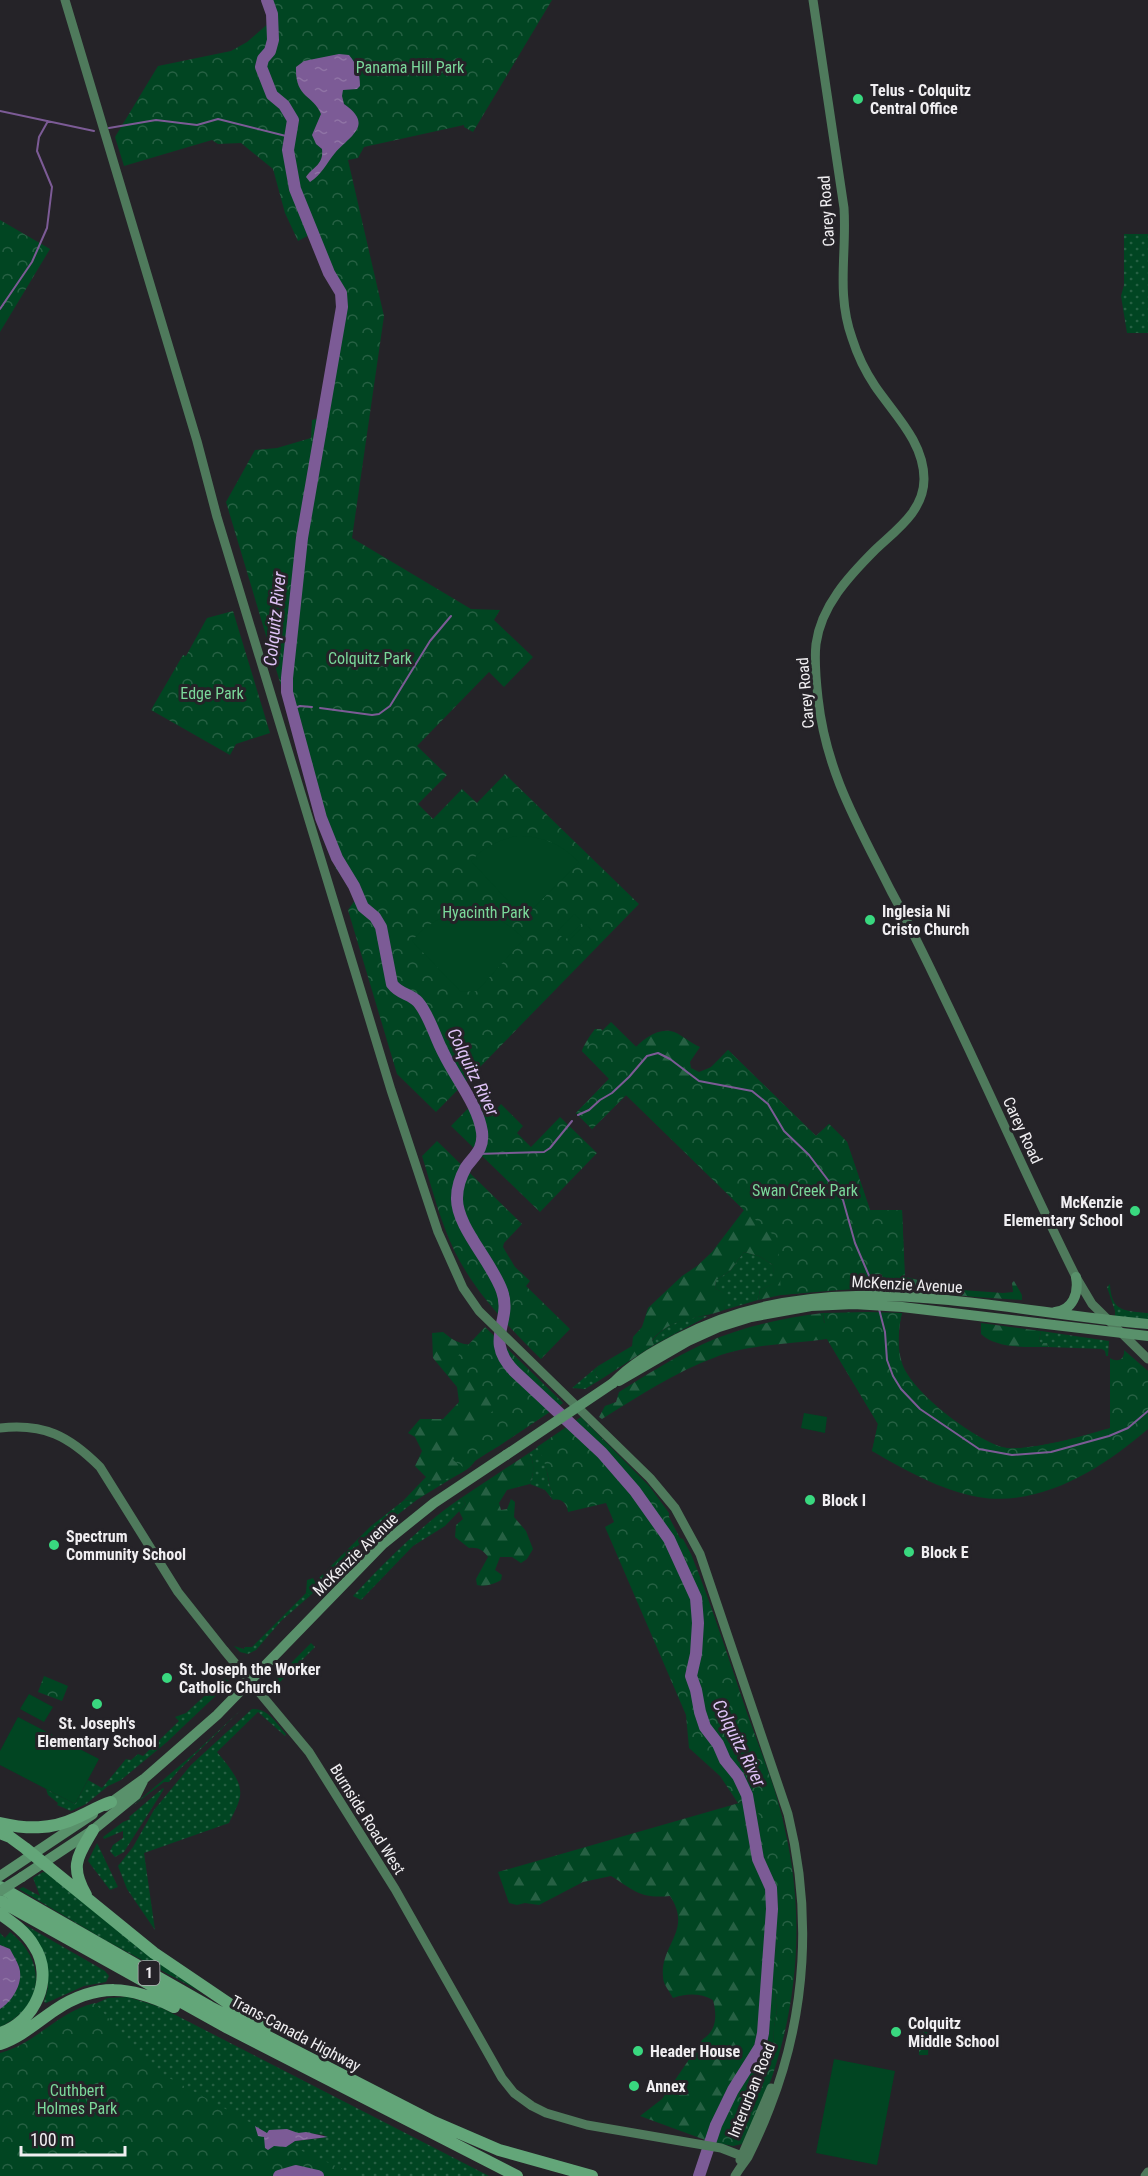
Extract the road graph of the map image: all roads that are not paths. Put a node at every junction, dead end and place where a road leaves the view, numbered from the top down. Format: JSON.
{"nodes":[{"id":1,"x":65,"y":0,"type":"edge"},
{"id":2,"x":813,"y":0,"type":"edge"},
{"id":3,"x":1076,"y":1277,"type":"junction"},
{"id":4,"x":888,"y":1301,"type":"junction"},
{"id":5,"x":1047,"y":1313,"type":"junction"},
{"id":6,"x":1100,"y":1316,"type":"junction"},
{"id":7,"x":1148,"y":1324,"type":"edge"},
{"id":8,"x":1065,"y":1327,"type":"junction"},
{"id":9,"x":1123,"y":1334,"type":"junction"},
{"id":10,"x":1148,"y":1336,"type":"edge"},
{"id":11,"x":1148,"y":1359,"type":"edge"},
{"id":12,"x":0,"y":1428,"type":"edge"},
{"id":13,"x":251,"y":1681,"type":"junction"},
{"id":14,"x":145,"y":1778,"type":"junction"},
{"id":15,"x":111,"y":1802,"type":"junction"},
{"id":16,"x":0,"y":1823,"type":"edge"},
{"id":17,"x":93,"y":1830,"type":"junction"},
{"id":18,"x":0,"y":1833,"type":"edge"},
{"id":19,"x":33,"y":1854,"type":"junction"},
{"id":20,"x":44,"y":1863,"type":"junction"},
{"id":21,"x":5,"y":1873,"type":"edge"},
{"id":22,"x":0,"y":1889,"type":"edge"},
{"id":23,"x":0,"y":1901,"type":"edge"},
{"id":24,"x":89,"y":1901,"type":"junction"},
{"id":25,"x":0,"y":1914,"type":"edge"},
{"id":26,"x":794,"y":2019,"type":"junction"},
{"id":27,"x":228,"y":2028,"type":"junction"},
{"id":28,"x":0,"y":2033,"type":"edge"},
{"id":29,"x":0,"y":2044,"type":"edge"},
{"id":30,"x":299,"y":2054,"type":"junction"},
{"id":31,"x":409,"y":2121,"type":"junction"},
{"id":32,"x":744,"y":2157,"type":"junction"},
{"id":33,"x":1148,"y":2172,"type":"edge"},
{"id":34,"x":736,"y":2174,"type":"edge"},
{"id":35,"x":501,"y":2176,"type":"edge"},
{"id":36,"x":517,"y":2176,"type":"edge"},
{"id":37,"x":592,"y":2176,"type":"edge"},
{"id":38,"x":1144,"y":2176,"type":"edge"}],
"edges":[{"from":1,"to":26,"type":"street"},
{"from":2,"to":3,"type":"street","name":"Carey Road"},
{"from":3,"to":5,"type":"main road"},
{"from":3,"to":6,"type":"street","name":"Carey Road"},
{"from":4,"to":5,"type":"main road","name":"McKenzie Avenue"},
{"from":4,"to":8,"type":"main road","name":"McKenzie Avenue"},
{"from":4,"to":13,"type":"main road","name":"McKenzie Avenue","bridge":true},
{"from":5,"to":6,"type":"main road","name":"McKenzie Avenue"},
{"from":6,"to":7,"type":"main road","name":"McKenzie Avenue"},
{"from":6,"to":8,"type":"street"},
{"from":6,"to":9,"type":"street","name":"Carey Road"},
{"from":8,"to":9,"type":"main road","name":"McKenzie Avenue"},
{"from":9,"to":10,"type":"main road","name":"McKenzie Avenue"},
{"from":9,"to":11,"type":"street","name":"Carey Road"},
{"from":12,"to":13,"type":"street","name":"Burnside Road West"},
{"from":13,"to":14,"type":"main road","name":"McKenzie Avenue"},
{"from":13,"to":32,"type":"street","name":"Burnside Road West"},
{"from":14,"to":15,"type":"main road","name":"McKenzie Avenue"},
{"from":14,"to":17,"type":"main road","name":"McKenzie Avenue"},
{"from":15,"to":16,"type":"highway"},
{"from":15,"to":19,"type":"main road","name":"McKenzie Avenue"},
{"from":17,"to":20,"type":"main road","name":"McKenzie Avenue"},
{"from":17,"to":24,"type":"highway"},
{"from":18,"to":19,"type":"highway"},
{"from":19,"to":20,"type":"highway"},
{"from":19,"to":21,"type":"main road","name":"McKenzie Avenue"},
{"from":20,"to":22,"type":"main road","name":"McKenzie Avenue","bridge":true},
{"from":20,"to":24,"type":"highway"},
{"from":22,"to":30,"type":"highway","name":"Trans-Canada Highway","number":"1"},
{"from":23,"to":27,"type":"highway","name":"Trans-Canada Highway","number":"1"},
{"from":24,"to":30,"type":"highway"},
{"from":25,"to":28,"type":"highway"},
{"from":26,"to":32,"type":"street","name":"Interurban Road"},
{"from":26,"to":32,"type":"street","name":"Interurban Road"},
{"from":27,"to":29,"type":"highway"},
{"from":27,"to":31,"type":"highway","name":"Trans-Canada Highway","number":"1"},
{"from":30,"to":37,"type":"highway","name":"Trans-Canada Highway","number":"1"},
{"from":31,"to":35,"type":"highway"},
{"from":31,"to":36,"type":"highway","name":"Trans-Canada Highway","number":"1"},
{"from":32,"to":34,"type":"street","name":"Interurban Road"},
{"from":33,"to":38,"type":"street"}]}
